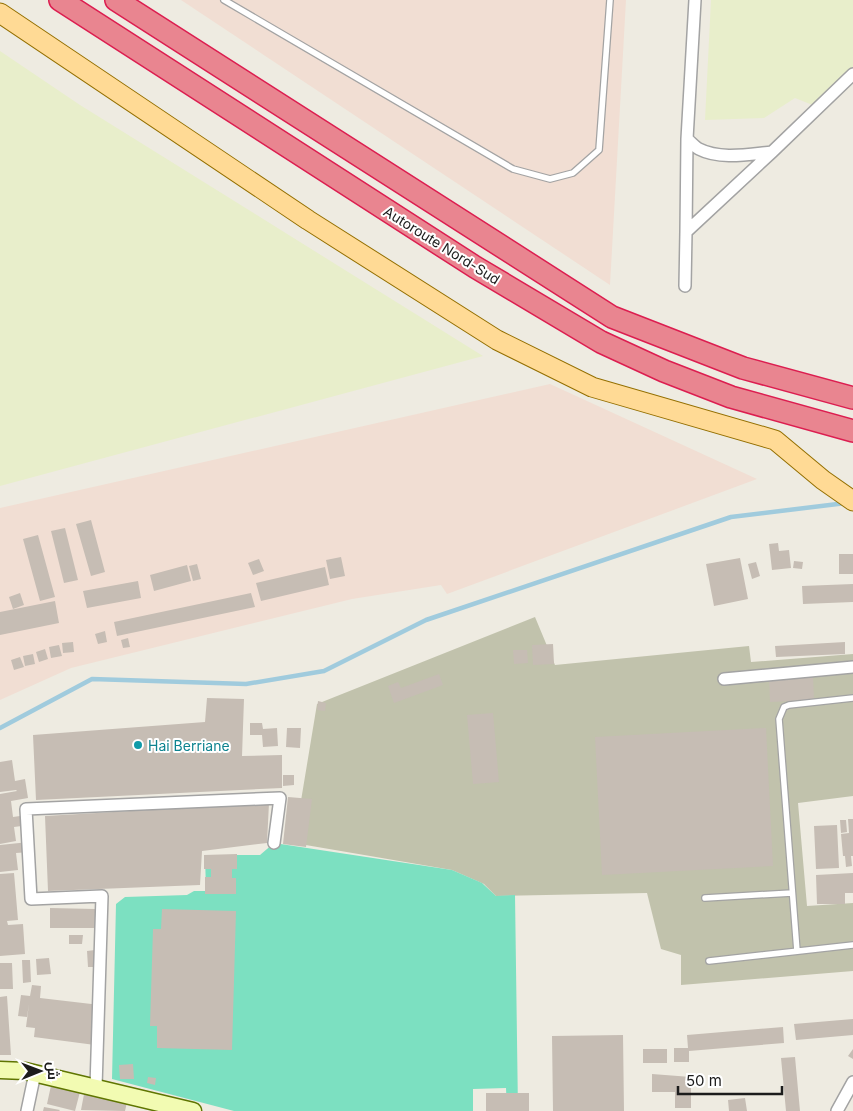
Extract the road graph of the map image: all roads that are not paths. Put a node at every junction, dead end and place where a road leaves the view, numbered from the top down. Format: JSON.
{"nodes":[{"id":1,"x":60,"y":0,"type":"edge"},
{"id":2,"x":116,"y":0,"type":"edge"},
{"id":3,"x":224,"y":0,"type":"edge"},
{"id":4,"x":610,"y":0,"type":"edge"},
{"id":5,"x":695,"y":0,"type":"edge"},
{"id":6,"x":0,"y":13,"type":"edge"},
{"id":7,"x":853,"y":74,"type":"edge"},
{"id":8,"x":687,"y":139,"type":"junction"},
{"id":9,"x":772,"y":152,"type":"junction"},
{"id":10,"x":686,"y":232,"type":"junction"},
{"id":11,"x":685,"y":286,"type":"dead end"},
{"id":12,"x":853,"y":398,"type":"edge"},
{"id":13,"x":853,"y":431,"type":"edge"},
{"id":14,"x":853,"y":501,"type":"edge"},
{"id":15,"x":853,"y":667,"type":"edge"},
{"id":16,"x":724,"y":678,"type":"dead end"},
{"id":17,"x":853,"y":698,"type":"edge"},
{"id":18,"x":274,"y":843,"type":"dead end"},
{"id":19,"x":792,"y":893,"type":"junction"},
{"id":20,"x":705,"y":898,"type":"dead end"},
{"id":21,"x":853,"y":945,"type":"edge"},
{"id":22,"x":797,"y":951,"type":"junction"},
{"id":23,"x":709,"y":961,"type":"dead end"},
{"id":24,"x":0,"y":1070,"type":"edge"},
{"id":25,"x":35,"y":1073,"type":"junction"},
{"id":26,"x":853,"y":1082,"type":"edge"},
{"id":27,"x":96,"y":1087,"type":"junction"},
{"id":28,"x":27,"y":1111,"type":"edge"},
{"id":29,"x":193,"y":1111,"type":"edge"},
{"id":30,"x":836,"y":1111,"type":"edge"}],
"edges":[{"from":1,"to":13,"type":"highway","name":"Autoroute Nord-Sud"},
{"from":2,"to":12,"type":"highway"},
{"from":3,"to":4,"type":"lane"},
{"from":5,"to":8,"type":"street"},
{"from":6,"to":14,"type":"main road"},
{"from":7,"to":9,"type":"street"},
{"from":8,"to":9,"type":"street"},
{"from":8,"to":10,"type":"street"},
{"from":9,"to":10,"type":"street"},
{"from":10,"to":11,"type":"street"},
{"from":15,"to":16,"type":"street"},
{"from":17,"to":19,"type":"lane"},
{"from":18,"to":27,"type":"street"},
{"from":19,"to":20,"type":"lane"},
{"from":19,"to":22,"type":"lane"},
{"from":21,"to":22,"type":"lane"},
{"from":22,"to":23,"type":"lane"},
{"from":24,"to":25,"type":"main road"},
{"from":25,"to":27,"type":"main road"},
{"from":25,"to":28,"type":"street"},
{"from":26,"to":30,"type":"street"},
{"from":27,"to":29,"type":"main road"}]}
